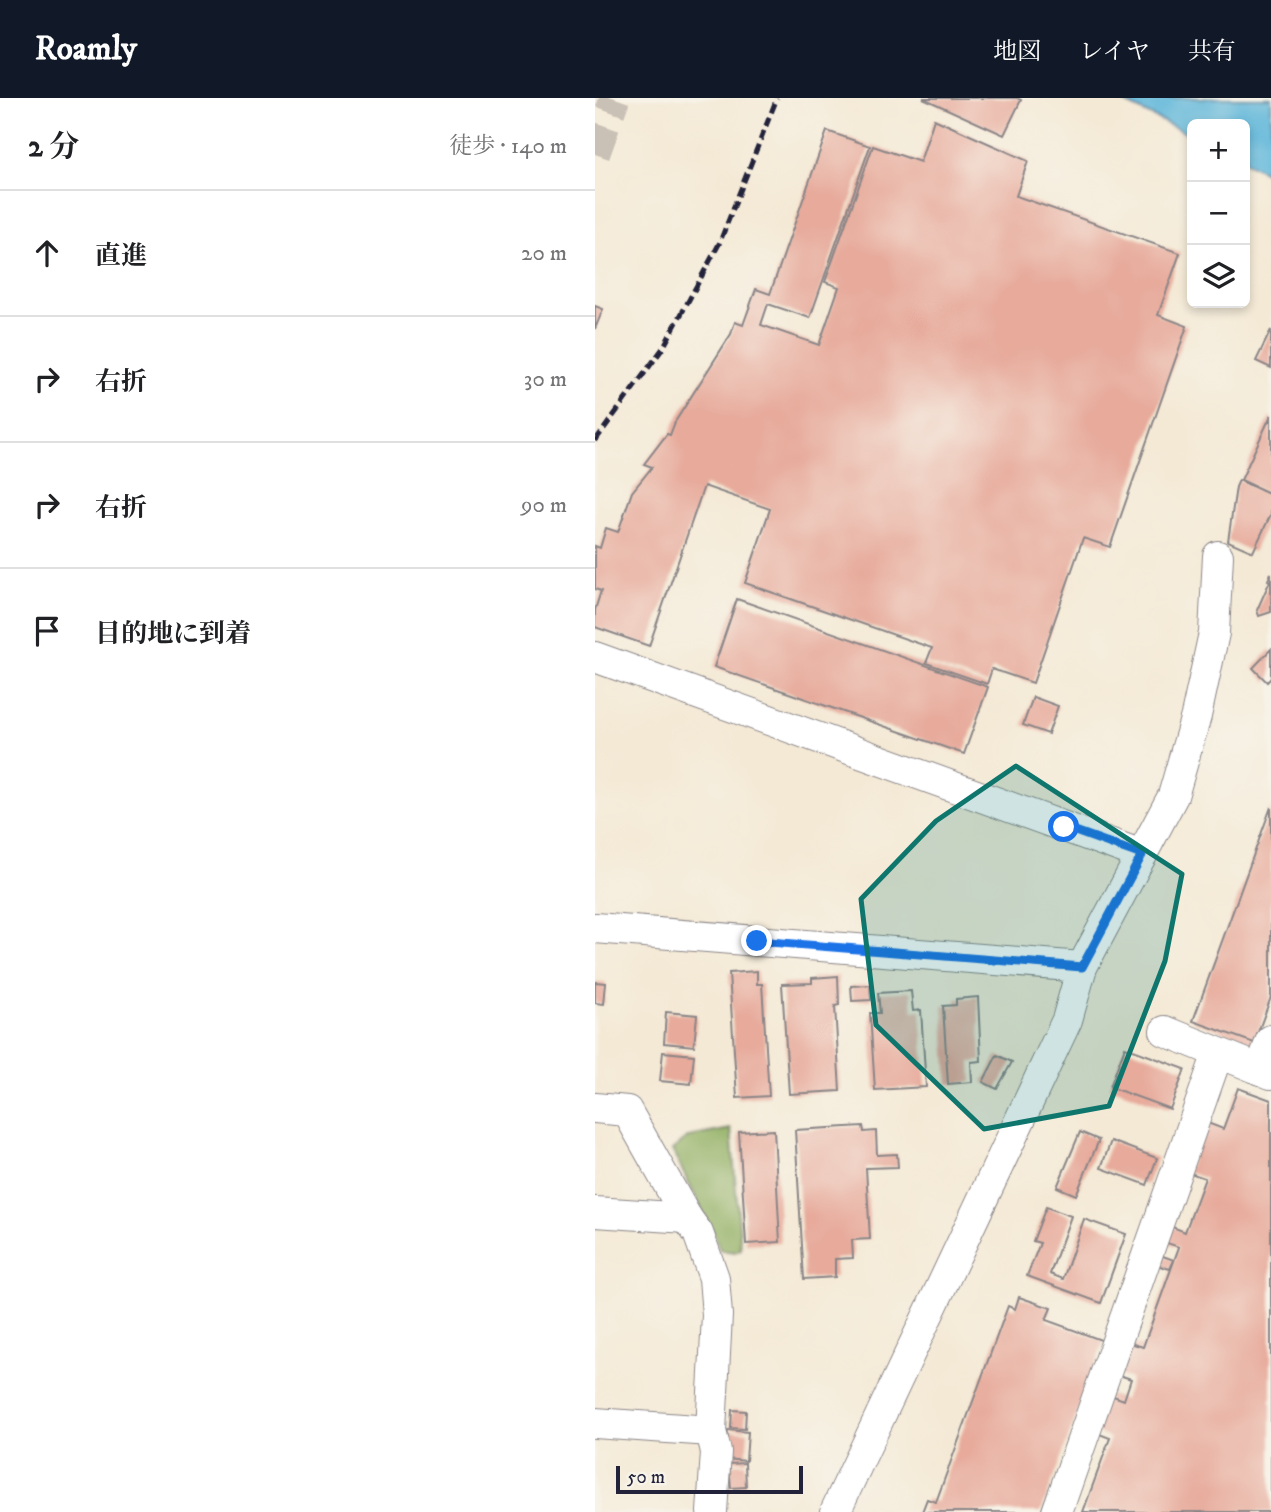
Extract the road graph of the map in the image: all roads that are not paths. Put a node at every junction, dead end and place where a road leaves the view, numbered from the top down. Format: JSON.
{"nodes":[{"id":1,"x":1218,"y":556,"type":"dead end"},
{"id":2,"x":595,"y":657,"type":"edge"},
{"id":3,"x":1142,"y":855,"type":"junction"},
{"id":4,"x":595,"y":928,"type":"edge"},
{"id":5,"x":1082,"y":967,"type":"junction"},
{"id":6,"x":1165,"y":1031,"type":"dead end"},
{"id":7,"x":1271,"y":1040,"type":"edge"},
{"id":8,"x":1217,"y":1054,"type":"junction"},
{"id":9,"x":1266,"y":1072,"type":"edge"},
{"id":10,"x":595,"y":1108,"type":"edge"},
{"id":11,"x":595,"y":1212,"type":"edge"},
{"id":12,"x":687,"y":1218,"type":"junction"},
{"id":13,"x":595,"y":1423,"type":"edge"},
{"id":14,"x":711,"y":1432,"type":"junction"},
{"id":15,"x":712,"y":1512,"type":"edge"},
{"id":16,"x":835,"y":1512,"type":"edge"},
{"id":17,"x":1057,"y":1512,"type":"edge"}],
"edges":[{"from":1,"to":3,"type":"street"},
{"from":2,"to":3,"type":"street"},
{"from":3,"to":5,"type":"street"},
{"from":4,"to":5,"type":"street"},
{"from":5,"to":16,"type":"street"},
{"from":6,"to":8,"type":"street"},
{"from":7,"to":9,"type":"street"},
{"from":8,"to":9,"type":"street"},
{"from":8,"to":17,"type":"street"},
{"from":10,"to":12,"type":"street"},
{"from":11,"to":12,"type":"street"},
{"from":12,"to":14,"type":"street"},
{"from":13,"to":14,"type":"street"},
{"from":14,"to":15,"type":"street"}]}
